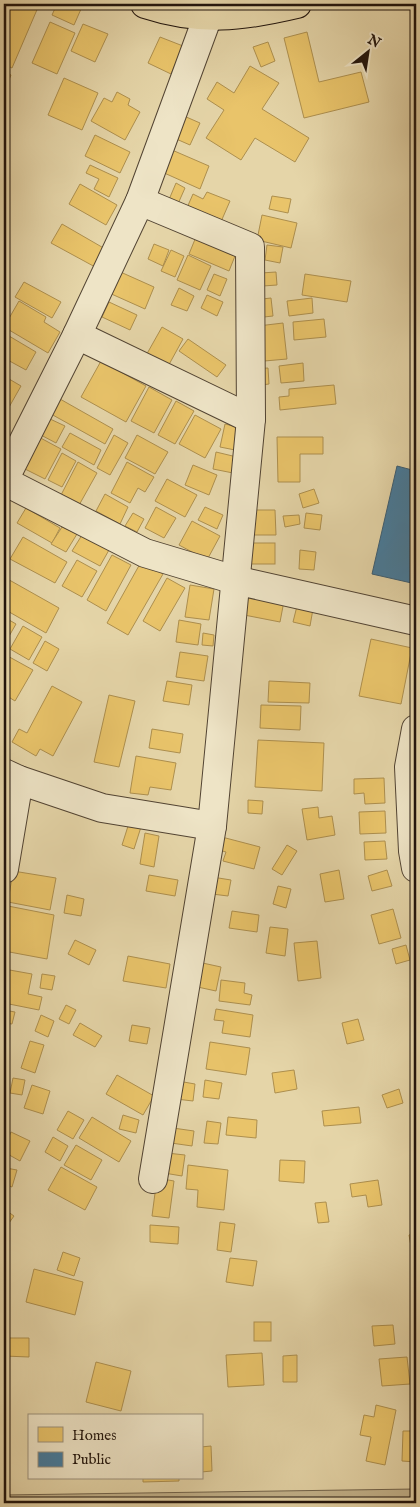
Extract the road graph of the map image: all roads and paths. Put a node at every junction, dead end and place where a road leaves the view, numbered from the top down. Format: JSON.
{"nodes":[{"id":1,"x":145,"y":4,"type":"edge"},
{"id":2,"x":298,"y":4,"type":"edge"},
{"id":3,"x":208,"y":16,"type":"junction"},
{"id":4,"x":140,"y":201,"type":"junction"},
{"id":5,"x":77,"y":335,"type":"junction"},
{"id":6,"x":251,"y":419,"type":"junction"},
{"id":7,"x":4,"y":480,"type":"edge"},
{"id":8,"x":235,"y":580,"type":"junction"},
{"id":9,"x":416,"y":621,"type":"edge"},
{"id":10,"x":416,"y":730,"type":"edge"},
{"id":11,"x":12,"y":777,"type":"edge"},
{"id":12,"x":212,"y":826,"type":"junction"},
{"id":13,"x":416,"y":868,"type":"edge"},
{"id":14,"x":4,"y":869,"type":"edge"},
{"id":15,"x":153,"y":1179,"type":"dead end"}],
"edges":[{"from":1,"to":3,"type":"main road"},
{"from":2,"to":3,"type":"main road"},
{"from":3,"to":4,"type":"street"},
{"from":4,"to":5,"type":"street"},
{"from":4,"to":6,"type":"street"},
{"from":5,"to":6,"type":"street"},
{"from":5,"to":7,"type":"street"},
{"from":6,"to":8,"type":"street"},
{"from":7,"to":8,"type":"street"},
{"from":8,"to":9,"type":"street"},
{"from":8,"to":12,"type":"street"},
{"from":10,"to":13,"type":"street"},
{"from":11,"to":12,"type":"street"},
{"from":11,"to":14,"type":"street"},
{"from":12,"to":15,"type":"street"}]}
